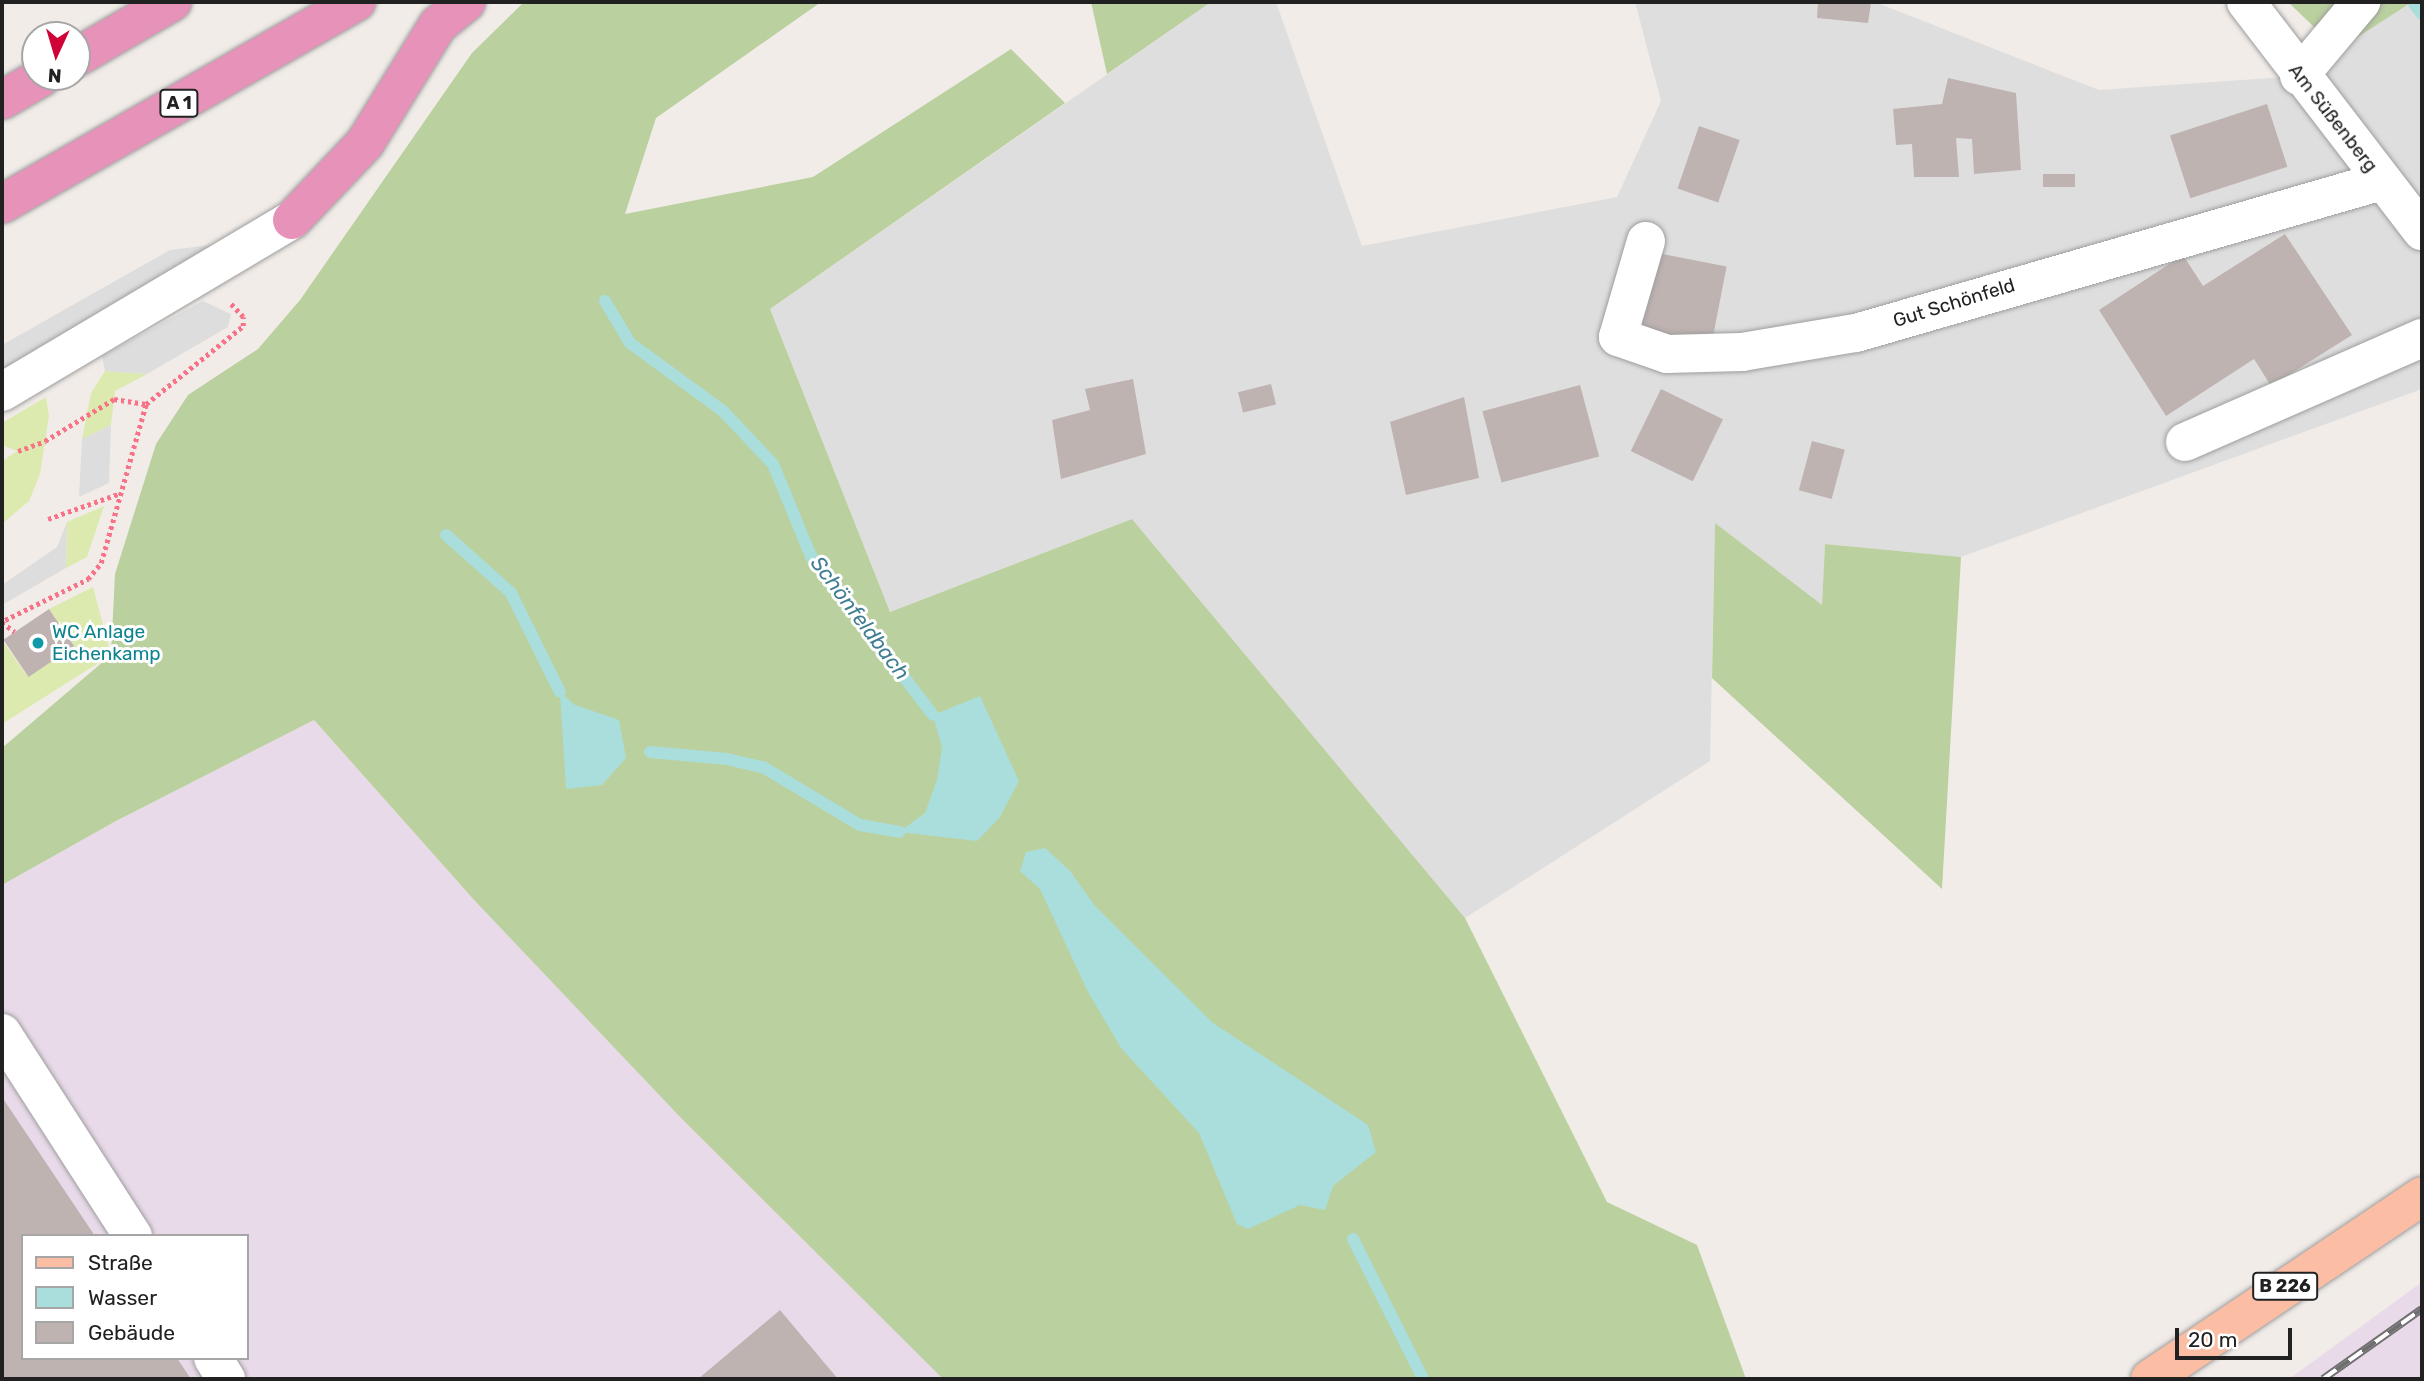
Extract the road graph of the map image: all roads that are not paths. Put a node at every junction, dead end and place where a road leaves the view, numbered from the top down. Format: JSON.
{"nodes":[{"id":1,"x":172,"y":2,"type":"edge"},
{"id":2,"x":356,"y":2,"type":"edge"},
{"id":3,"x":466,"y":2,"type":"edge"},
{"id":4,"x":2246,"y":2,"type":"edge"},
{"id":5,"x":2361,"y":2,"type":"edge"},
{"id":6,"x":91,"y":49,"type":"edge"},
{"id":7,"x":2299,"y":76,"type":"junction"},
{"id":8,"x":21,"y":89,"type":"edge"},
{"id":9,"x":2,"y":100,"type":"edge"},
{"id":10,"x":2382,"y":181,"type":"junction"},
{"id":11,"x":2,"y":204,"type":"edge"},
{"id":12,"x":292,"y":220,"type":"joint"},
{"id":13,"x":2422,"y":231,"type":"edge"},
{"id":14,"x":1646,"y":241,"type":"dead end"},
{"id":15,"x":2422,"y":338,"type":"edge"},
{"id":16,"x":2,"y":392,"type":"edge"},
{"id":17,"x":2185,"y":442,"type":"dead end"},
{"id":18,"x":2,"y":1033,"type":"edge"},
{"id":19,"x":2422,"y":1196,"type":"edge"},
{"id":20,"x":132,"y":1234,"type":"edge"},
{"id":21,"x":214,"y":1360,"type":"edge"},
{"id":22,"x":226,"y":1379,"type":"edge"},
{"id":23,"x":2150,"y":1379,"type":"edge"}],
"edges":[{"from":1,"to":6,"type":"highway"},
{"from":2,"to":11,"type":"highway","number":"A 1"},
{"from":3,"to":12,"type":"highway"},
{"from":4,"to":7,"type":"street","name":"Am Süßenberg"},
{"from":5,"to":7,"type":"street"},
{"from":7,"to":10,"type":"street","name":"Am Süßenberg"},
{"from":8,"to":9,"type":"highway"},
{"from":10,"to":13,"type":"street","name":"Am Süßenberg"},
{"from":10,"to":14,"type":"street","name":"Gut Schönfeld"},
{"from":12,"to":16,"type":"street"},
{"from":15,"to":17,"type":"street"},
{"from":18,"to":20,"type":"street"},
{"from":19,"to":23,"type":"main road","number":"B 226"},
{"from":21,"to":22,"type":"street"}]}
